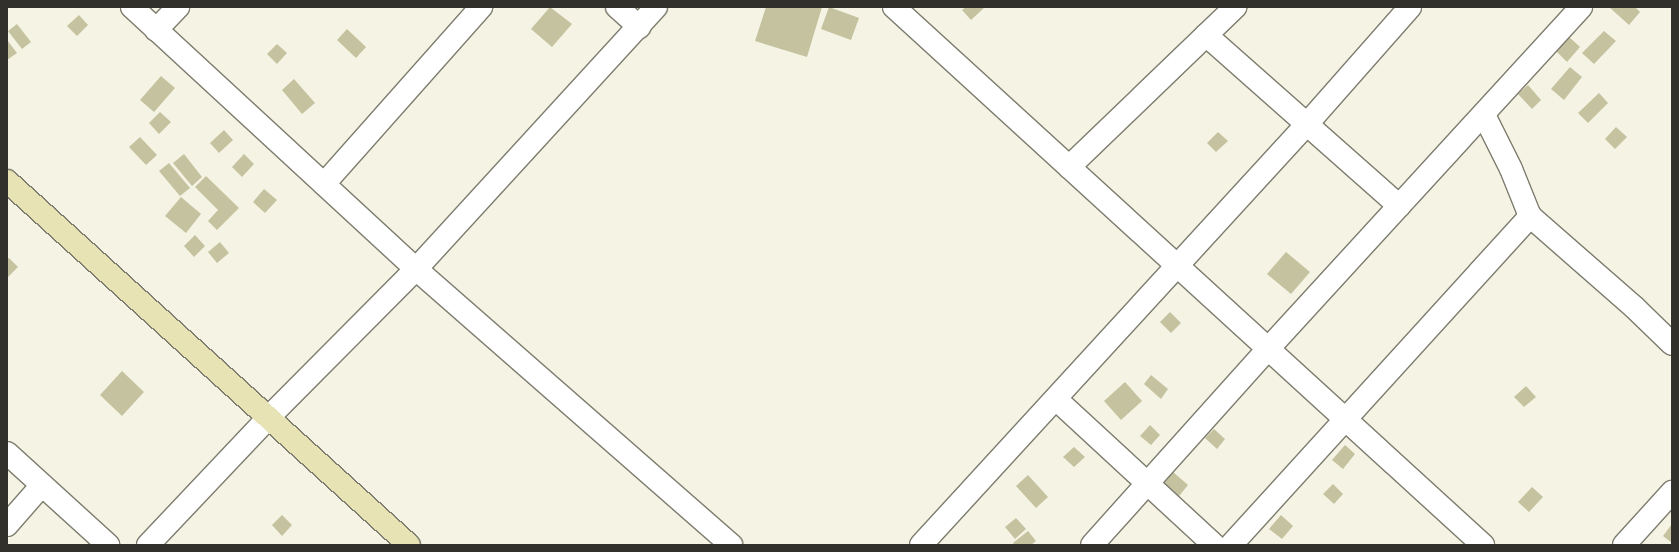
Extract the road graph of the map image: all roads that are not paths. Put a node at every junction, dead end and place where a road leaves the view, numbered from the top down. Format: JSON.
{"nodes":[{"id":1,"x":132,"y":7,"type":"edge"},
{"id":2,"x":178,"y":7,"type":"edge"},
{"id":3,"x":481,"y":7,"type":"edge"},
{"id":4,"x":617,"y":7,"type":"edge"},
{"id":5,"x":656,"y":7,"type":"edge"},
{"id":6,"x":894,"y":7,"type":"edge"},
{"id":7,"x":1234,"y":7,"type":"edge"},
{"id":8,"x":1410,"y":7,"type":"edge"},
{"id":9,"x":1581,"y":7,"type":"edge"},
{"id":10,"x":639,"y":27,"type":"junction"},
{"id":11,"x":156,"y":30,"type":"junction"},
{"id":12,"x":1206,"y":35,"type":"junction"},
{"id":13,"x":1484,"y":115,"type":"junction"},
{"id":14,"x":1307,"y":124,"type":"junction"},
{"id":15,"x":1069,"y":167,"type":"junction"},
{"id":16,"x":7,"y":181,"type":"edge"},
{"id":17,"x":324,"y":184,"type":"junction"},
{"id":18,"x":1399,"y":206,"type":"junction"},
{"id":19,"x":1530,"y":216,"type":"junction"},
{"id":20,"x":1178,"y":266,"type":"junction"},
{"id":21,"x":416,"y":269,"type":"junction"},
{"id":22,"x":1672,"y":344,"type":"edge"},
{"id":23,"x":1267,"y":350,"type":"junction"},
{"id":24,"x":1057,"y":400,"type":"junction"},
{"id":25,"x":268,"y":418,"type":"junction"},
{"id":26,"x":1346,"y":421,"type":"junction"},
{"id":27,"x":7,"y":454,"type":"edge"},
{"id":28,"x":1146,"y":484,"type":"junction"},
{"id":29,"x":42,"y":486,"type":"junction"},
{"id":30,"x":1672,"y":492,"type":"edge"},
{"id":31,"x":7,"y":525,"type":"edge"},
{"id":32,"x":1472,"y":541,"type":"edge"},
{"id":33,"x":108,"y":545,"type":"edge"},
{"id":34,"x":148,"y":545,"type":"edge"},
{"id":35,"x":409,"y":545,"type":"edge"},
{"id":36,"x":731,"y":545,"type":"edge"},
{"id":37,"x":921,"y":545,"type":"edge"},
{"id":38,"x":1092,"y":545,"type":"edge"},
{"id":39,"x":1214,"y":545,"type":"edge"},
{"id":40,"x":1231,"y":545,"type":"edge"},
{"id":41,"x":1624,"y":545,"type":"edge"}],
"edges":[{"from":1,"to":11,"type":"street"},
{"from":2,"to":11,"type":"street"},
{"from":3,"to":17,"type":"street"},
{"from":4,"to":10,"type":"street"},
{"from":5,"to":10,"type":"street"},
{"from":6,"to":15,"type":"street"},
{"from":7,"to":12,"type":"street"},
{"from":8,"to":14,"type":"street"},
{"from":9,"to":13,"type":"street"},
{"from":10,"to":21,"type":"street"},
{"from":11,"to":17,"type":"street"},
{"from":12,"to":14,"type":"street"},
{"from":12,"to":15,"type":"street"},
{"from":13,"to":18,"type":"street"},
{"from":13,"to":19,"type":"street"},
{"from":14,"to":18,"type":"street"},
{"from":14,"to":20,"type":"street"},
{"from":15,"to":20,"type":"street"},
{"from":16,"to":25,"type":"main road"},
{"from":17,"to":21,"type":"street"},
{"from":18,"to":23,"type":"street"},
{"from":19,"to":22,"type":"street"},
{"from":19,"to":26,"type":"street"},
{"from":20,"to":23,"type":"street"},
{"from":20,"to":24,"type":"street"},
{"from":21,"to":25,"type":"street"},
{"from":21,"to":36,"type":"street"},
{"from":23,"to":26,"type":"street"},
{"from":23,"to":28,"type":"street"},
{"from":24,"to":28,"type":"street"},
{"from":24,"to":37,"type":"street"},
{"from":25,"to":34,"type":"street"},
{"from":25,"to":35,"type":"main road"},
{"from":26,"to":32,"type":"street"},
{"from":26,"to":40,"type":"street"},
{"from":27,"to":29,"type":"street"},
{"from":28,"to":38,"type":"street"},
{"from":28,"to":39,"type":"street"},
{"from":29,"to":31,"type":"street"},
{"from":29,"to":33,"type":"street"},
{"from":30,"to":41,"type":"street"}]}
